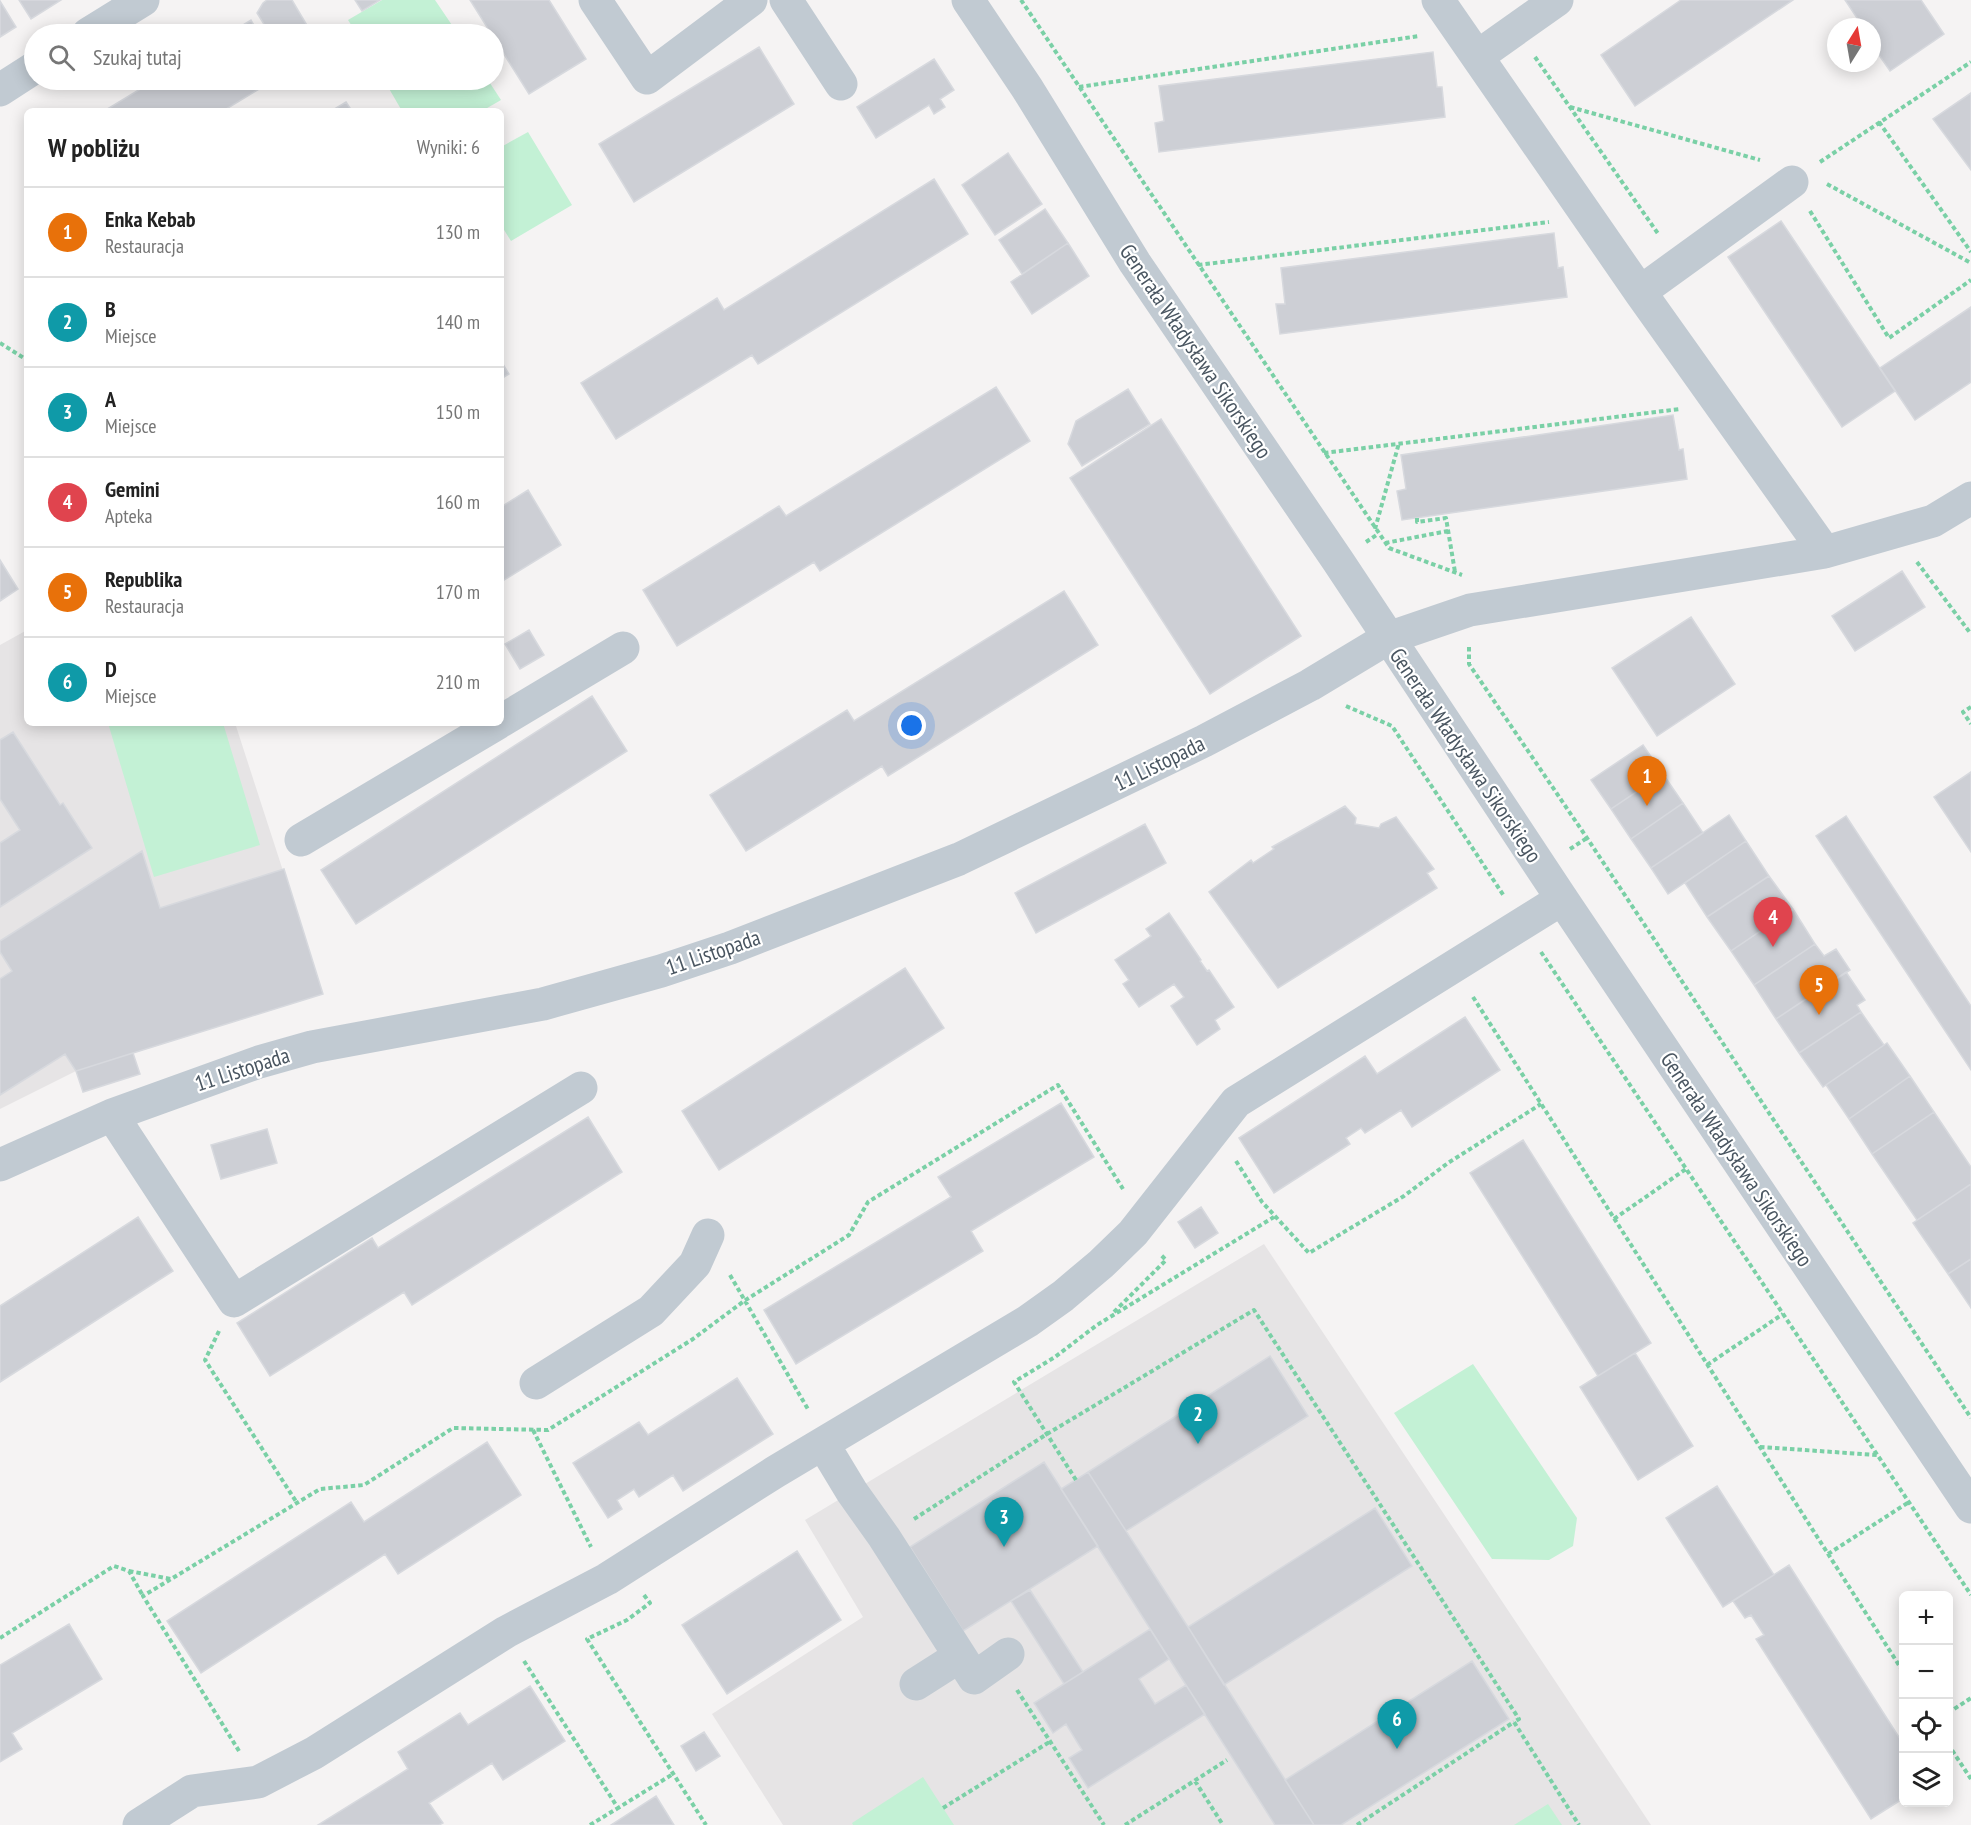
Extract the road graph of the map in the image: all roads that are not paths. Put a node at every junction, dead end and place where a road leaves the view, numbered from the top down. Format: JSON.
{"nodes":[{"id":1,"x":143,"y":0,"type":"edge"},
{"id":2,"x":595,"y":0,"type":"edge"},
{"id":3,"x":751,"y":0,"type":"edge"},
{"id":4,"x":786,"y":0,"type":"edge"},
{"id":5,"x":968,"y":0,"type":"edge"},
{"id":6,"x":1438,"y":0,"type":"edge"},
{"id":7,"x":1557,"y":0,"type":"edge"},
{"id":8,"x":104,"y":24,"type":"edge"},
{"id":9,"x":1478,"y":56,"type":"junction"},
{"id":10,"x":24,"y":74,"type":"edge"},
{"id":11,"x":841,"y":84,"type":"dead end"},
{"id":12,"x":0,"y":90,"type":"edge"},
{"id":13,"x":1798,"y":177,"type":"road end"},
{"id":14,"x":1640,"y":292,"type":"junction"},
{"id":15,"x":1971,"y":498,"type":"edge"},
{"id":16,"x":1825,"y":552,"type":"junction"},
{"id":17,"x":1388,"y":639,"type":"junction"},
{"id":18,"x":623,"y":648,"type":"dead end"},
{"id":19,"x":504,"y":720,"type":"edge"},
{"id":20,"x":493,"y":726,"type":"edge"},
{"id":21,"x":301,"y":840,"type":"dead end"},
{"id":22,"x":1562,"y":899,"type":"junction"},
{"id":23,"x":581,"y":1088,"type":"dead end"},
{"id":24,"x":112,"y":1114,"type":"junction"},
{"id":25,"x":0,"y":1165,"type":"edge"},
{"id":26,"x":708,"y":1235,"type":"road end"},
{"id":27,"x":536,"y":1383,"type":"dead end"},
{"id":28,"x":825,"y":1442,"type":"junction"},
{"id":29,"x":1960,"y":1467,"type":"edge"},
{"id":30,"x":1971,"y":1507,"type":"edge"},
{"id":31,"x":960,"y":1656,"type":"junction"},
{"id":32,"x":1003,"y":1658,"type":"road end"},
{"id":33,"x":916,"y":1684,"type":"dead end"},
{"id":34,"x":139,"y":1825,"type":"edge"}],
"edges":[{"from":1,"to":8,"type":"street"},
{"from":2,"to":3,"type":"street"},
{"from":4,"to":11,"type":"street"},
{"from":5,"to":17,"type":"street","name":"Generała Władysława Sikorskiego"},
{"from":6,"to":9,"type":"street"},
{"from":7,"to":9,"type":"street"},
{"from":9,"to":14,"type":"street"},
{"from":10,"to":12,"type":"street"},
{"from":13,"to":14,"type":"street"},
{"from":14,"to":16,"type":"street"},
{"from":15,"to":16,"type":"street","name":"11 Listopada"},
{"from":16,"to":17,"type":"street","name":"11 Listopada"},
{"from":17,"to":22,"type":"street","name":"Generała Władysława Sikorskiego"},
{"from":17,"to":24,"type":"street","name":"11 Listopada"},
{"from":18,"to":19,"type":"street"},
{"from":20,"to":21,"type":"street"},
{"from":22,"to":28,"type":"street"},
{"from":22,"to":29,"type":"street","name":"Generała Władysława Sikorskiego"},
{"from":23,"to":24,"type":"street"},
{"from":24,"to":25,"type":"street","name":"11 Listopada"},
{"from":26,"to":27,"type":"street"},
{"from":28,"to":31,"type":"street"},
{"from":28,"to":34,"type":"street"},
{"from":29,"to":30,"type":"street","name":"Generała Władysława Sikorskiego"},
{"from":31,"to":32,"type":"street"},
{"from":31,"to":33,"type":"street"}]}
